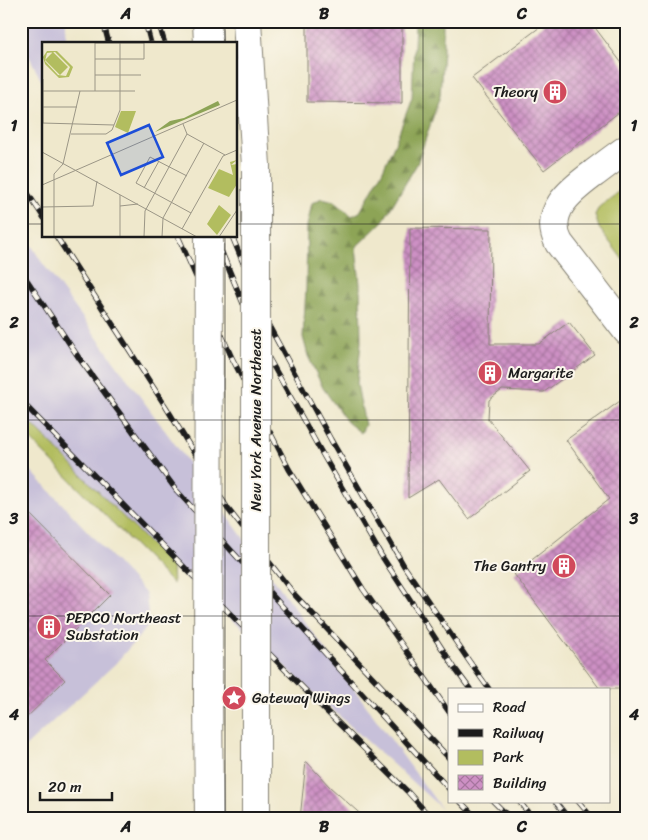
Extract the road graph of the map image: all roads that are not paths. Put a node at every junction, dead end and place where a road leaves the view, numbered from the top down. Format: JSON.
{"nodes":[{"id":1,"x":208,"y":21,"type":"edge"},
{"id":2,"x":247,"y":21,"type":"edge"},
{"id":3,"x":208,"y":42,"type":"edge"},
{"id":4,"x":627,"y":149,"type":"edge"},
{"id":5,"x":209,"y":238,"type":"edge"},
{"id":6,"x":627,"y":331,"type":"edge"},
{"id":7,"x":209,"y":819,"type":"edge"},
{"id":8,"x":256,"y":819,"type":"edge"}],
"edges":[{"from":1,"to":3,"type":"main road"},
{"from":2,"to":8,"type":"main road","name":"New York Avenue Northeast","bridge":true},
{"from":4,"to":6,"type":"main road"},
{"from":5,"to":7,"type":"main road","bridge":true}]}
